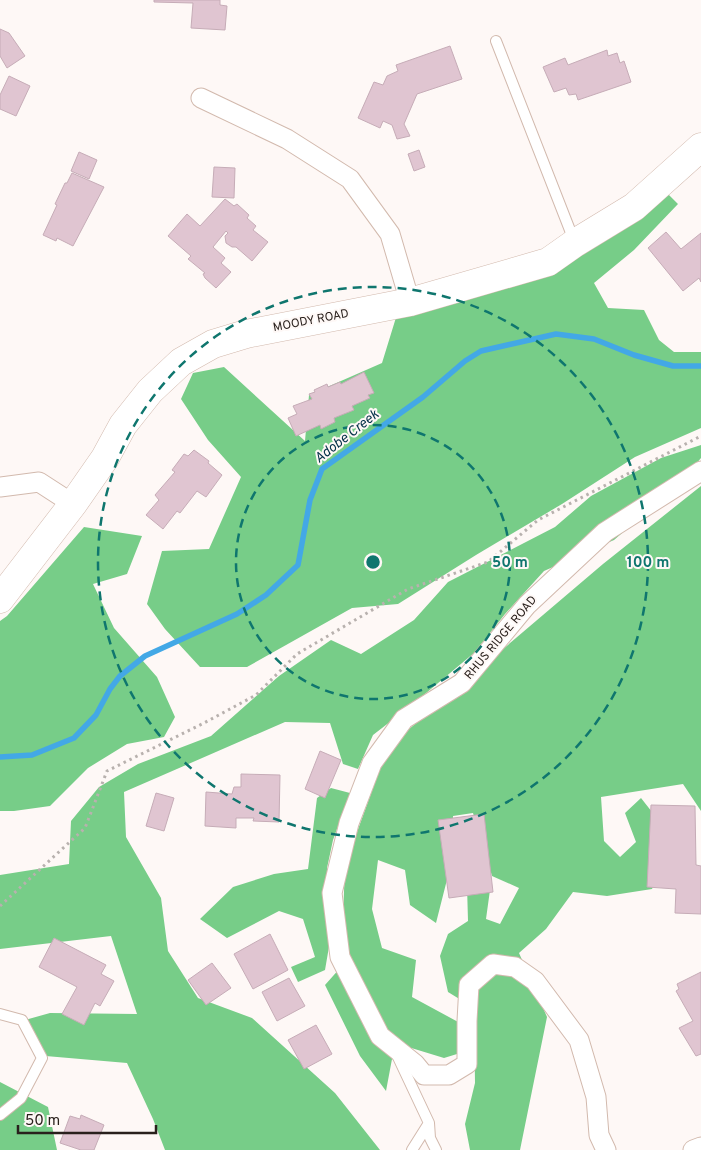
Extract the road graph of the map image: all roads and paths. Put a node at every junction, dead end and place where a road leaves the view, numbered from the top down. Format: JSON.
{"nodes":[{"id":1,"x":496,"y":41,"type":"dead end"},
{"id":2,"x":201,"y":98,"type":"dead end"},
{"id":3,"x":701,"y":147,"type":"edge"},
{"id":4,"x":575,"y":243,"type":"junction"},
{"id":5,"x":410,"y":302,"type":"junction"},
{"id":6,"x":701,"y":436,"type":"edge"},
{"id":7,"x":701,"y":471,"type":"edge"},
{"id":8,"x":0,"y":487,"type":"edge"},
{"id":9,"x":73,"y":504,"type":"junction"},
{"id":10,"x":0,"y":599,"type":"edge"},
{"id":11,"x":0,"y":906,"type":"edge"},
{"id":12,"x":0,"y":1014,"type":"edge"},
{"id":13,"x":394,"y":1047,"type":"junction"},
{"id":14,"x":0,"y":1116,"type":"edge"},
{"id":15,"x":429,"y":1123,"type":"junction"},
{"id":16,"x":701,"y":1147,"type":"edge"},
{"id":17,"x":412,"y":1150,"type":"edge"},
{"id":18,"x":436,"y":1150,"type":"edge"},
{"id":19,"x":606,"y":1150,"type":"edge"},
{"id":20,"x":693,"y":1150,"type":"edge"}],
"edges":[{"from":1,"to":4,"type":"lane"},
{"from":2,"to":5,"type":"street"},
{"from":3,"to":4,"type":"street","name":"MOODY ROAD"},
{"from":4,"to":5,"type":"street","name":"MOODY ROAD"},
{"from":5,"to":9,"type":"street","name":"MOODY ROAD"},
{"from":6,"to":11,"type":"path"},
{"from":7,"to":13,"type":"street","name":"RHUS RIDGE ROAD"},
{"from":8,"to":9,"type":"street"},
{"from":9,"to":10,"type":"street","name":"MOODY ROAD"},
{"from":12,"to":14,"type":"lane"},
{"from":13,"to":15,"type":"lane"},
{"from":13,"to":19,"type":"street","name":"RHUS RIDGE ROAD"},
{"from":15,"to":17,"type":"lane"},
{"from":15,"to":18,"type":"lane"},
{"from":16,"to":20,"type":"street"}]}
